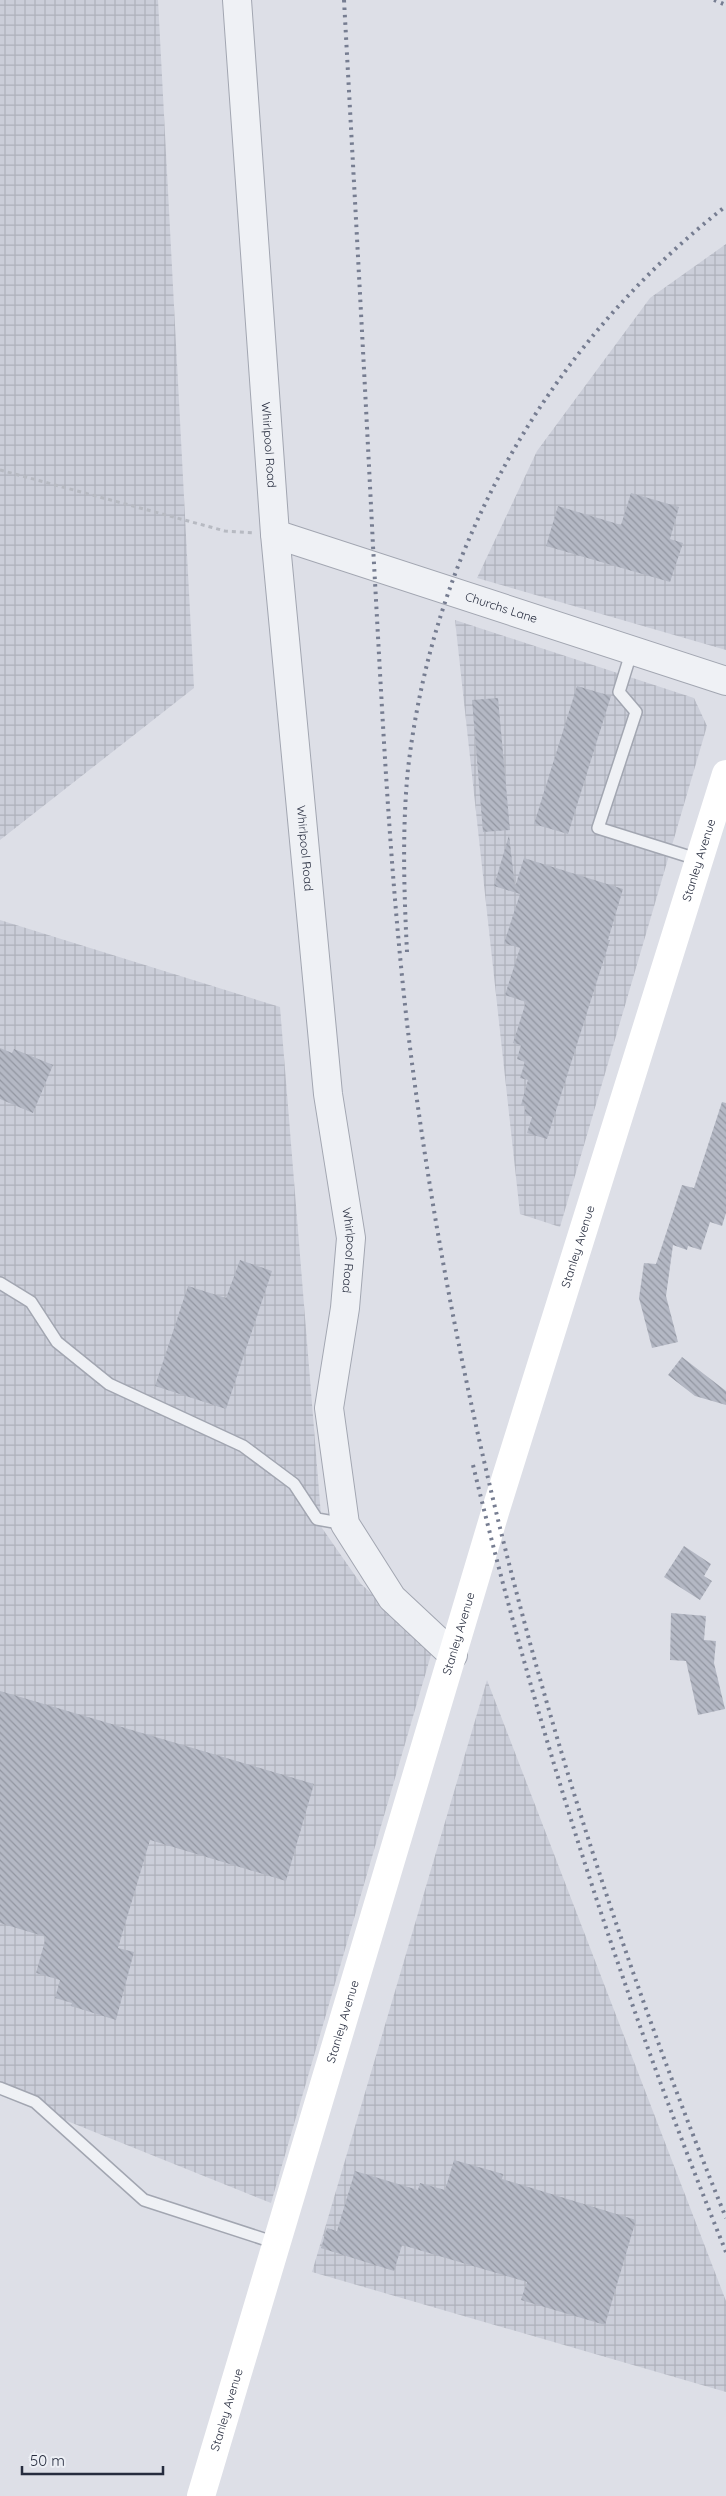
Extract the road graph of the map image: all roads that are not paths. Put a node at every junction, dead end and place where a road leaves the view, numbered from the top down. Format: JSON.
{"nodes":[{"id":1,"x":237,"y":0,"type":"edge"},
{"id":2,"x":275,"y":534,"type":"junction"},
{"id":3,"x":632,"y":650,"type":"junction"},
{"id":4,"x":726,"y":681,"type":"edge"},
{"id":5,"x":726,"y":774,"type":"edge"},
{"id":6,"x":700,"y":860,"type":"junction"},
{"id":7,"x":0,"y":1283,"type":"edge"},
{"id":8,"x":346,"y":1524,"type":"junction"},
{"id":9,"x":453,"y":1655,"type":"junction"},
{"id":10,"x":0,"y":2088,"type":"edge"},
{"id":11,"x":276,"y":2243,"type":"junction"},
{"id":12,"x":201,"y":2496,"type":"edge"}],
"edges":[{"from":1,"to":2,"type":"street","name":"Whirlpool Road"},
{"from":2,"to":3,"type":"street","name":"Churchs Lane"},
{"from":2,"to":8,"type":"street","name":"Whirlpool Road"},
{"from":3,"to":4,"type":"street","name":"Churchs Lane"},
{"from":3,"to":6,"type":"lane"},
{"from":5,"to":6,"type":"main road","name":"Stanley Avenue"},
{"from":6,"to":9,"type":"main road","name":"Stanley Avenue"},
{"from":7,"to":8,"type":"lane"},
{"from":8,"to":9,"type":"street","name":"Whirlpool Road"},
{"from":9,"to":11,"type":"main road","name":"Stanley Avenue"},
{"from":10,"to":11,"type":"lane"},
{"from":11,"to":12,"type":"main road","name":"Stanley Avenue"}]}
